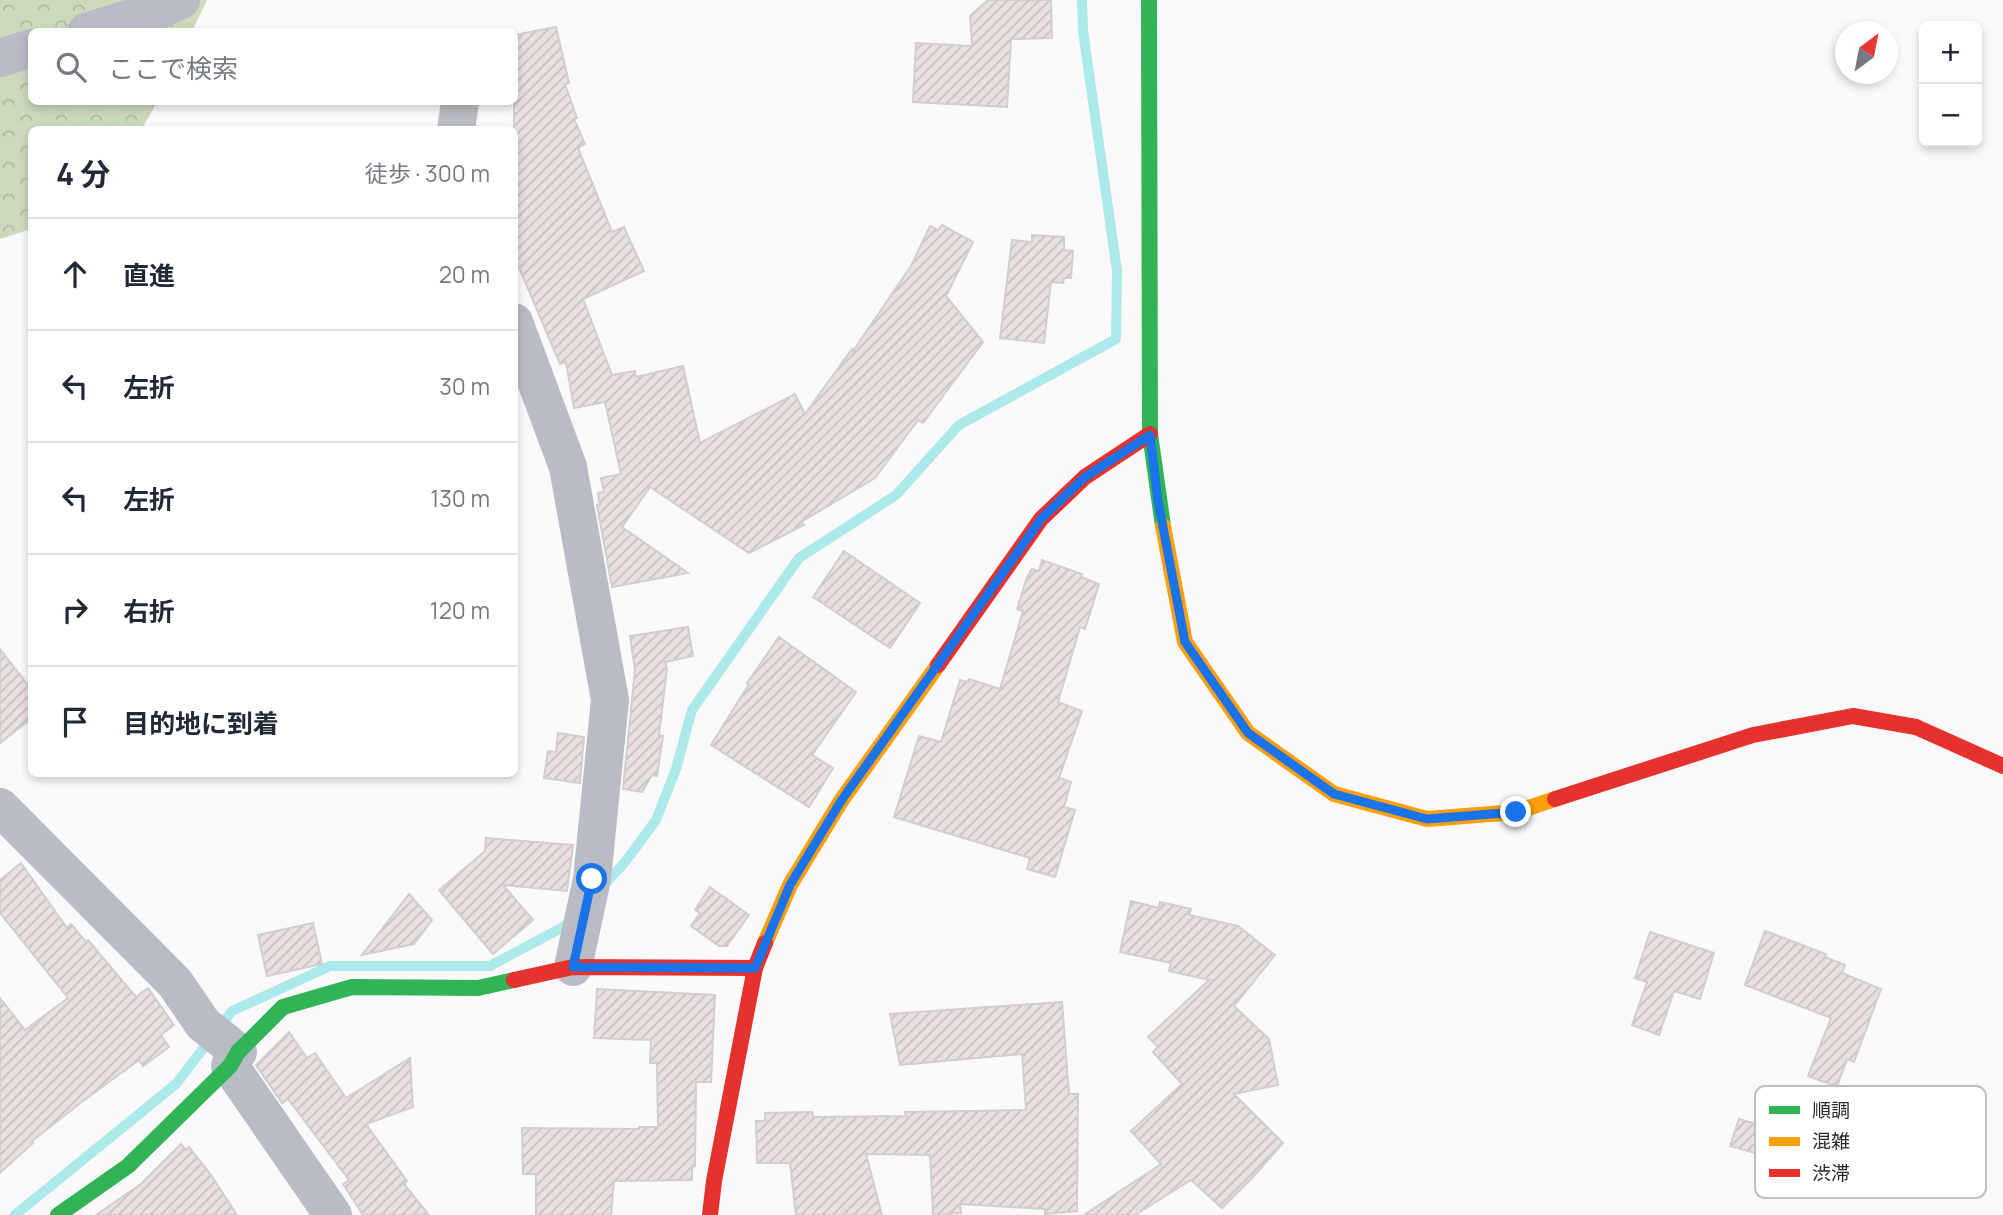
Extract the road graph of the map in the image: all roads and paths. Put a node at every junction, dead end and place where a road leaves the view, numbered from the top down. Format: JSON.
{"nodes":[{"id":1,"x":181,"y":0,"type":"edge"},
{"id":2,"x":1149,"y":0,"type":"edge"},
{"id":3,"x":99,"y":28,"type":"edge"},
{"id":4,"x":28,"y":49,"type":"edge"},
{"id":5,"x":0,"y":58,"type":"edge"},
{"id":6,"x":460,"y":105,"type":"edge"},
{"id":7,"x":457,"y":126,"type":"edge"},
{"id":8,"x":518,"y":333,"type":"edge"},
{"id":9,"x":1150,"y":435,"type":"junction"},
{"id":10,"x":2003,"y":766,"type":"edge"},
{"id":11,"x":0,"y":807,"type":"edge"},
{"id":12,"x":573,"y":967,"type":"junction"},
{"id":13,"x":755,"y":968,"type":"junction"},
{"id":14,"x":223,"y":1045,"type":"junction"},
{"id":15,"x":58,"y":1215,"type":"edge"},
{"id":16,"x":333,"y":1215,"type":"edge"},
{"id":17,"x":710,"y":1215,"type":"edge"}],
"edges":[{"from":1,"to":3,"type":"street"},
{"from":2,"to":9,"type":"street"},
{"from":4,"to":5,"type":"street"},
{"from":6,"to":7,"type":"street"},
{"from":8,"to":12,"type":"street"},
{"from":9,"to":10,"type":"street"},
{"from":9,"to":13,"type":"street"},
{"from":11,"to":14,"type":"street"},
{"from":12,"to":13,"type":"street"},
{"from":12,"to":14,"type":"street"},
{"from":13,"to":17,"type":"street"},
{"from":14,"to":15,"type":"street"},
{"from":14,"to":16,"type":"street"}]}
